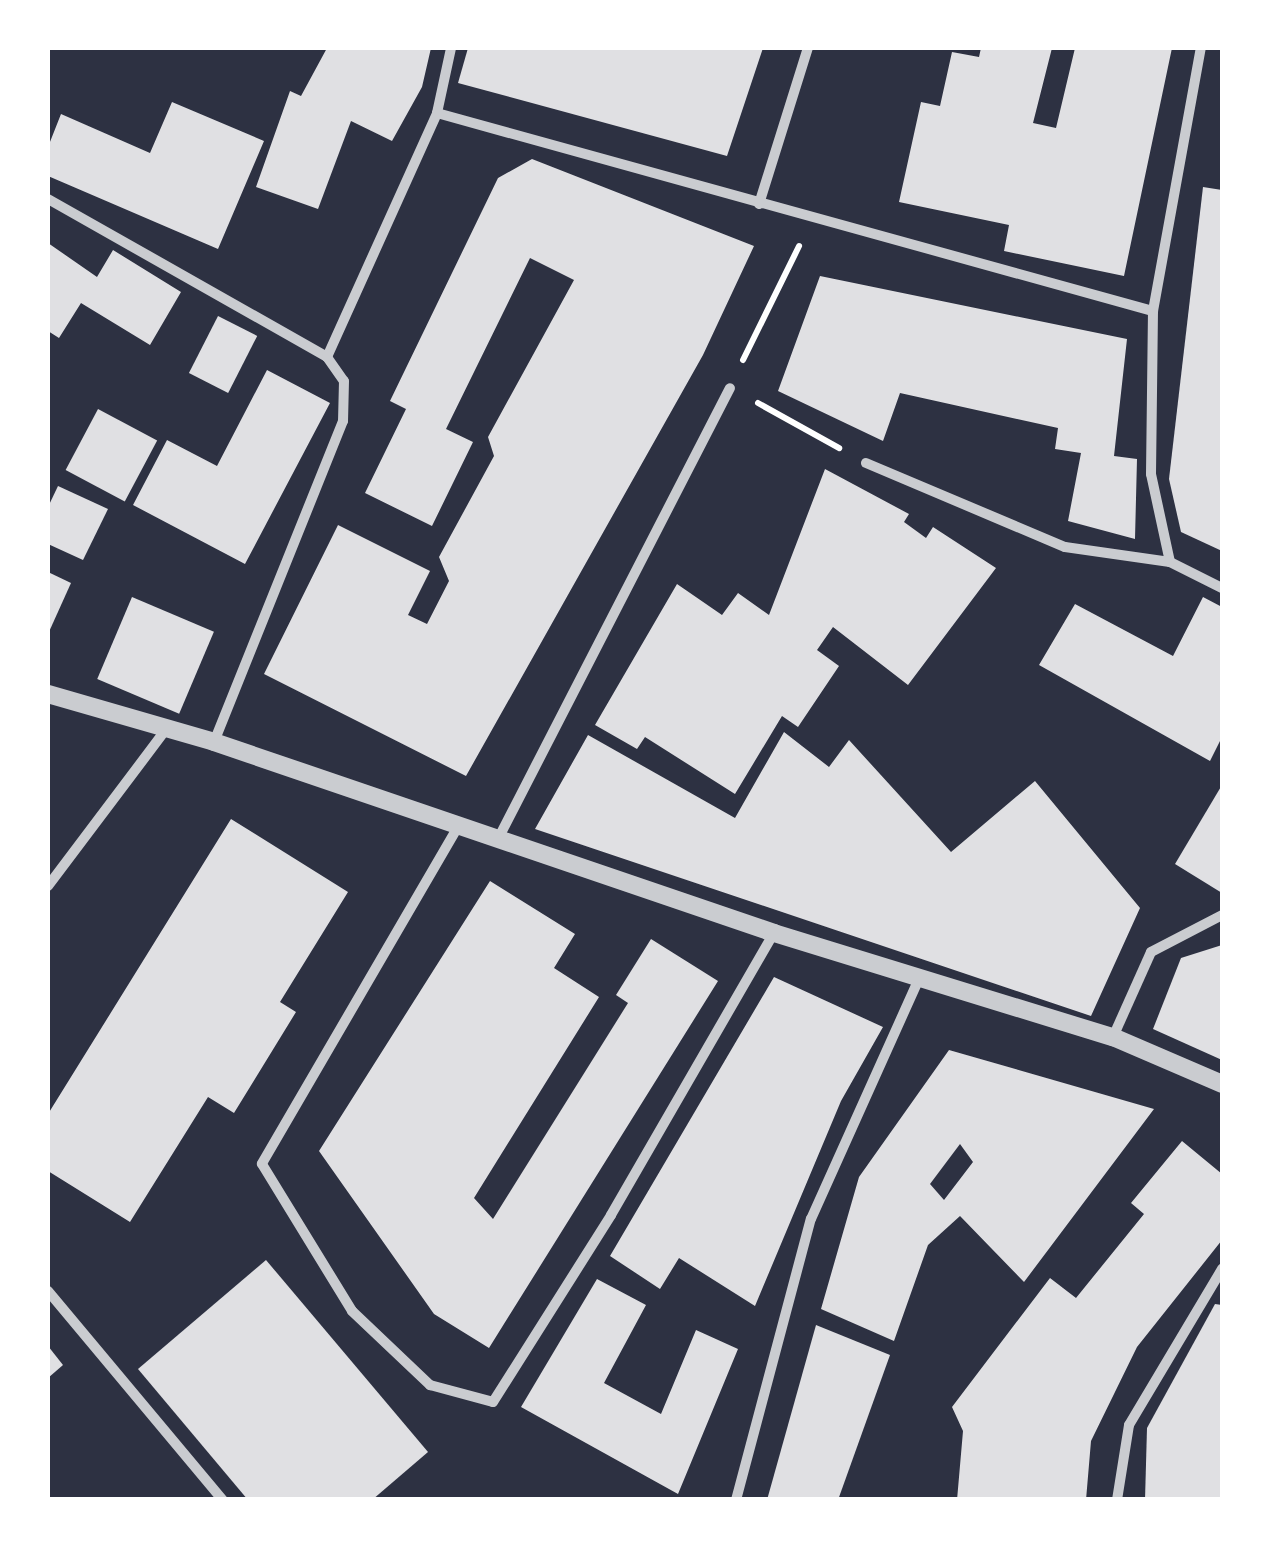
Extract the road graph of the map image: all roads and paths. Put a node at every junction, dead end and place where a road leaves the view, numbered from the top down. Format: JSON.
{"nodes":[{"id":1,"x":451,"y":48,"type":"edge"},
{"id":2,"x":808,"y":48,"type":"edge"},
{"id":3,"x":1201,"y":48,"type":"edge"},
{"id":4,"x":437,"y":113,"type":"junction"},
{"id":5,"x":48,"y":199,"type":"edge"},
{"id":6,"x":759,"y":204,"type":"junction"},
{"id":7,"x":811,"y":221,"type":"junction"},
{"id":8,"x":1153,"y":311,"type":"junction"},
{"id":9,"x":327,"y":357,"type":"junction"},
{"id":10,"x":730,"y":388,"type":"junction"},
{"id":11,"x":866,"y":463,"type":"joint"},
{"id":12,"x":1170,"y":562,"type":"junction"},
{"id":13,"x":1222,"y":588,"type":"edge"},
{"id":14,"x":48,"y":694,"type":"edge"},
{"id":15,"x":164,"y":732,"type":"junction"},
{"id":16,"x":214,"y":742,"type":"junction"},
{"id":17,"x":459,"y":825,"type":"junction"},
{"id":18,"x":498,"y":839,"type":"junction"},
{"id":19,"x":48,"y":886,"type":"edge"},
{"id":20,"x":1222,"y":914,"type":"edge"},
{"id":21,"x":774,"y":933,"type":"junction"},
{"id":22,"x":920,"y":975,"type":"junction"},
{"id":23,"x":1113,"y":1037,"type":"junction"},
{"id":24,"x":1222,"y":1084,"type":"edge"},
{"id":25,"x":1222,"y":1269,"type":"edge"},
{"id":26,"x":48,"y":1291,"type":"edge"},
{"id":27,"x":224,"y":1500,"type":"edge"},
{"id":28,"x":736,"y":1500,"type":"edge"},
{"id":29,"x":1117,"y":1500,"type":"edge"}],
"edges":[{"from":1,"to":4,"type":"street"},
{"from":2,"to":6,"type":"street"},
{"from":3,"to":8,"type":"street"},
{"from":4,"to":6,"type":"street"},
{"from":4,"to":9,"type":"street"},
{"from":5,"to":9,"type":"street"},
{"from":6,"to":7,"type":"street"},
{"from":7,"to":8,"type":"street"},
{"from":7,"to":10,"type":"path"},
{"from":8,"to":12,"type":"street"},
{"from":9,"to":16,"type":"street"},
{"from":10,"to":11,"type":"path"},
{"from":10,"to":18,"type":"street"},
{"from":11,"to":12,"type":"street"},
{"from":12,"to":13,"type":"street"},
{"from":14,"to":15,"type":"street"},
{"from":15,"to":16,"type":"street"},
{"from":15,"to":19,"type":"street"},
{"from":16,"to":17,"type":"street"},
{"from":17,"to":18,"type":"street"},
{"from":17,"to":21,"type":"street"},
{"from":18,"to":21,"type":"street"},
{"from":20,"to":23,"type":"street"},
{"from":21,"to":22,"type":"street"},
{"from":22,"to":23,"type":"street"},
{"from":22,"to":28,"type":"street"},
{"from":23,"to":24,"type":"street"},
{"from":25,"to":29,"type":"street"},
{"from":26,"to":27,"type":"street"}]}
